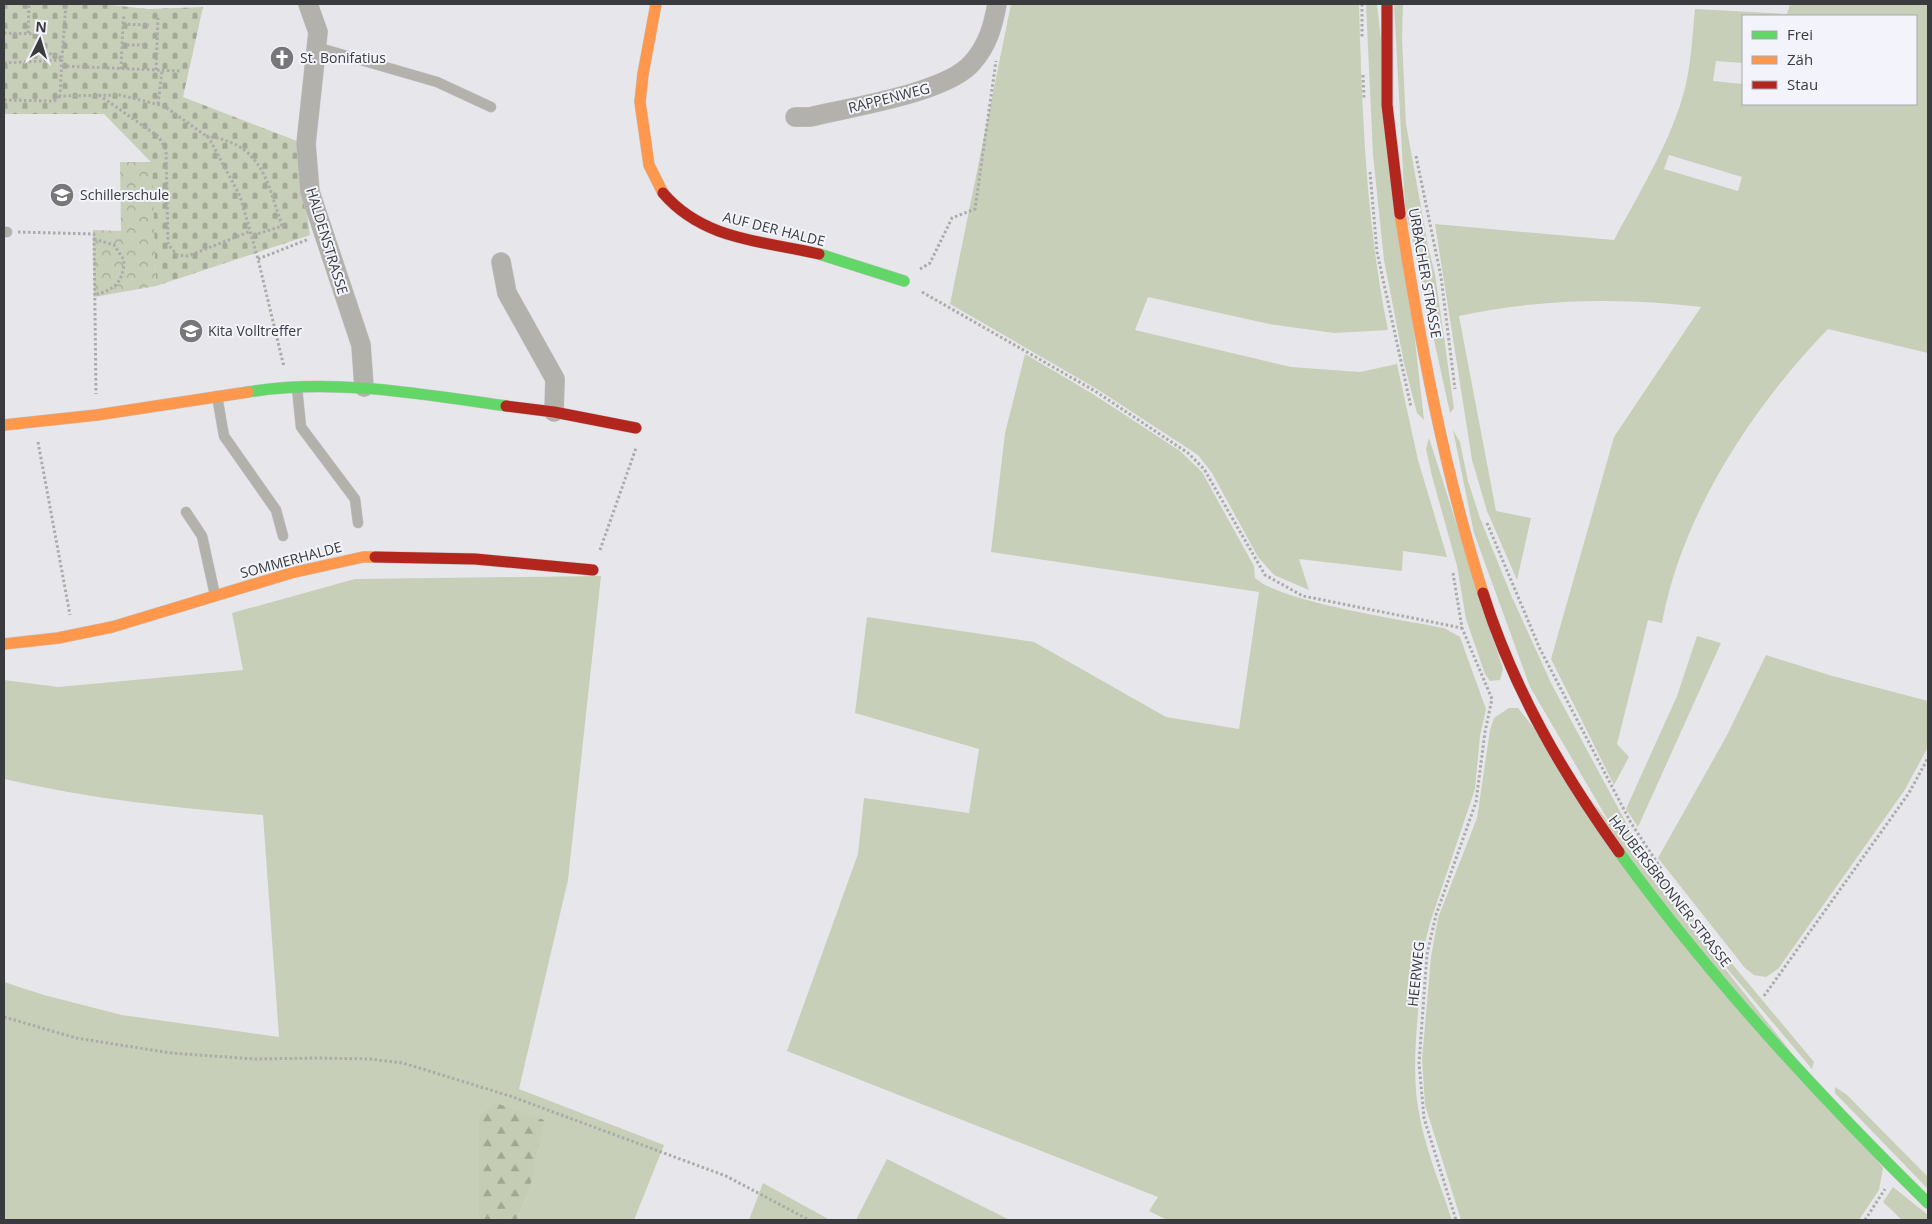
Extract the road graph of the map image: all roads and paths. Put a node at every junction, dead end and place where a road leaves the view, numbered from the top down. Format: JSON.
{"nodes":[{"id":1,"x":66,"y":4,"type":"edge"},
{"id":2,"x":308,"y":4,"type":"edge"},
{"id":3,"x":656,"y":4,"type":"edge"},
{"id":4,"x":997,"y":4,"type":"edge"},
{"id":5,"x":1387,"y":4,"type":"edge"},
{"id":6,"x":29,"y":5,"type":"dead end"},
{"id":7,"x":124,"y":16,"type":"dead end"},
{"id":8,"x":158,"y":18,"type":"dead end"},
{"id":9,"x":123,"y":24,"type":"junction"},
{"id":10,"x":149,"y":24,"type":"dead end"},
{"id":11,"x":992,"y":31,"type":"junction"},
{"id":12,"x":4,"y":33,"type":"edge"},
{"id":13,"x":28,"y":34,"type":"junction"},
{"id":14,"x":122,"y":44,"type":"junction"},
{"id":15,"x":146,"y":45,"type":"dead end"},
{"id":16,"x":316,"y":47,"type":"junction"},
{"id":17,"x":62,"y":59,"type":"junction"},
{"id":18,"x":5,"y":61,"type":"edge"},
{"id":19,"x":62,"y":66,"type":"junction"},
{"id":20,"x":121,"y":69,"type":"junction"},
{"id":21,"x":156,"y":70,"type":"junction"},
{"id":22,"x":162,"y":71,"type":"junction"},
{"id":23,"x":180,"y":71,"type":"dead end"},
{"id":24,"x":98,"y":95,"type":"junction"},
{"id":25,"x":60,"y":96,"type":"junction"},
{"id":26,"x":4,"y":100,"type":"edge"},
{"id":27,"x":158,"y":104,"type":"junction"},
{"id":28,"x":491,"y":107,"type":"dead end"},
{"id":29,"x":795,"y":117,"type":"dead end"},
{"id":30,"x":206,"y":136,"type":"junction"},
{"id":31,"x":1415,"y":153,"type":"dead end"},
{"id":32,"x":251,"y":231,"type":"junction"},
{"id":33,"x":5,"y":232,"type":"edge"},
{"id":34,"x":322,"y":234,"type":"junction"},
{"id":35,"x":251,"y":236,"type":"junction"},
{"id":36,"x":94,"y":239,"type":"junction"},
{"id":37,"x":258,"y":259,"type":"junction"},
{"id":38,"x":501,"y":262,"type":"dead end"},
{"id":39,"x":930,"y":263,"type":"dead end"},
{"id":40,"x":904,"y":281,"type":"joint"},
{"id":41,"x":94,"y":295,"type":"junction"},
{"id":42,"x":293,"y":387,"type":"junction"},
{"id":43,"x":364,"y":387,"type":"junction"},
{"id":44,"x":1456,"y":392,"type":"dead end"},
{"id":45,"x":217,"y":395,"type":"junction"},
{"id":46,"x":554,"y":412,"type":"junction"},
{"id":47,"x":97,"y":414,"type":"junction"},
{"id":48,"x":34,"y":422,"type":"junction"},
{"id":49,"x":4,"y":425,"type":"edge"},
{"id":50,"x":636,"y":428,"type":"dead end"},
{"id":51,"x":634,"y":456,"type":"dead end"},
{"id":52,"x":186,"y":512,"type":"dead end"},
{"id":53,"x":1485,"y":518,"type":"dead end"},
{"id":54,"x":358,"y":523,"type":"dead end"},
{"id":55,"x":283,"y":536,"type":"dead end"},
{"id":56,"x":1468,"y":544,"type":"joint"},
{"id":57,"x":593,"y":570,"type":"joint"},
{"id":58,"x":215,"y":596,"type":"junction"},
{"id":59,"x":69,"y":612,"type":"dead end"},
{"id":60,"x":4,"y":644,"type":"edge"},
{"id":61,"x":1928,"y":758,"type":"edge"},
{"id":62,"x":1666,"y":877,"type":"dead end"},
{"id":63,"x":1758,"y":990,"type":"dead end"},
{"id":64,"x":1764,"y":996,"type":"junction"},
{"id":65,"x":1770,"y":1004,"type":"dead end"},
{"id":66,"x":4,"y":1017,"type":"edge"},
{"id":67,"x":1896,"y":1172,"type":"junction"},
{"id":68,"x":1928,"y":1203,"type":"edge"},
{"id":69,"x":809,"y":1220,"type":"edge"},
{"id":70,"x":1456,"y":1220,"type":"edge"},
{"id":71,"x":1865,"y":1220,"type":"edge"}],
"edges":[{"from":1,"to":17,"type":"path"},
{"from":2,"to":16,"type":"street","name":"HALDENSTRASSE"},
{"from":3,"to":40,"type":"street","name":"AUF DER HALDE"},
{"from":4,"to":11,"type":"street","name":"RAPPENWEG"},
{"from":5,"to":56,"type":"street","name":"URBACHER STRASSE"},
{"from":6,"to":13,"type":"path"},
{"from":7,"to":9,"type":"path"},
{"from":8,"to":21,"type":"path"},
{"from":9,"to":10,"type":"path"},
{"from":9,"to":14,"type":"path"},
{"from":11,"to":29,"type":"street","name":"RAPPENWEG"},
{"from":11,"to":39,"type":"path"},
{"from":12,"to":13,"type":"path"},
{"from":13,"to":17,"type":"path"},
{"from":14,"to":15,"type":"path"},
{"from":14,"to":20,"type":"path"},
{"from":16,"to":28,"type":"lane"},
{"from":16,"to":34,"type":"street","name":"HALDENSTRASSE"},
{"from":17,"to":18,"type":"path"},
{"from":17,"to":19,"type":"path"},
{"from":19,"to":20,"type":"path"},
{"from":19,"to":25,"type":"path"},
{"from":20,"to":21,"type":"path"},
{"from":21,"to":22,"type":"path"},
{"from":22,"to":23,"type":"path"},
{"from":22,"to":27,"type":"path"},
{"from":24,"to":25,"type":"path"},
{"from":24,"to":27,"type":"path"},
{"from":24,"to":32,"type":"path"},
{"from":25,"to":26,"type":"path"},
{"from":27,"to":30,"type":"path"},
{"from":30,"to":32,"type":"path"},
{"from":30,"to":35,"type":"path"},
{"from":31,"to":44,"type":"path"},
{"from":32,"to":35,"type":"path"},
{"from":33,"to":36,"type":"path"},
{"from":34,"to":37,"type":"path"},
{"from":34,"to":43,"type":"street","name":"HALDENSTRASSE"},
{"from":35,"to":37,"type":"path"},
{"from":36,"to":41,"type":"path"},
{"from":36,"to":41,"type":"path"},
{"from":37,"to":42,"type":"path"},
{"from":38,"to":46,"type":"street"},
{"from":40,"to":70,"type":"path","name":"HEERWEG"},
{"from":41,"to":47,"type":"path"},
{"from":42,"to":43,"type":"street"},
{"from":42,"to":45,"type":"street"},
{"from":42,"to":54,"type":"lane"},
{"from":43,"to":46,"type":"street"},
{"from":45,"to":47,"type":"street"},
{"from":45,"to":55,"type":"lane","name":"SOMMERHALDE"},
{"from":46,"to":50,"type":"street"},
{"from":47,"to":48,"type":"street"},
{"from":48,"to":49,"type":"street"},
{"from":48,"to":59,"type":"path"},
{"from":51,"to":57,"type":"path"},
{"from":52,"to":58,"type":"lane"},
{"from":53,"to":62,"type":"path"},
{"from":56,"to":67,"type":"street","name":"HAUBERSBRONNER STRASSE"},
{"from":57,"to":58,"type":"street","name":"SOMMERHALDE"},
{"from":58,"to":60,"type":"street","name":"SOMMERHALDE"},
{"from":61,"to":64,"type":"path"},
{"from":63,"to":64,"type":"path"},
{"from":64,"to":65,"type":"path"},
{"from":66,"to":69,"type":"path"},
{"from":67,"to":68,"type":"street","name":"HAUBERSBRONNER STRASSE"},
{"from":67,"to":71,"type":"path"}]}
